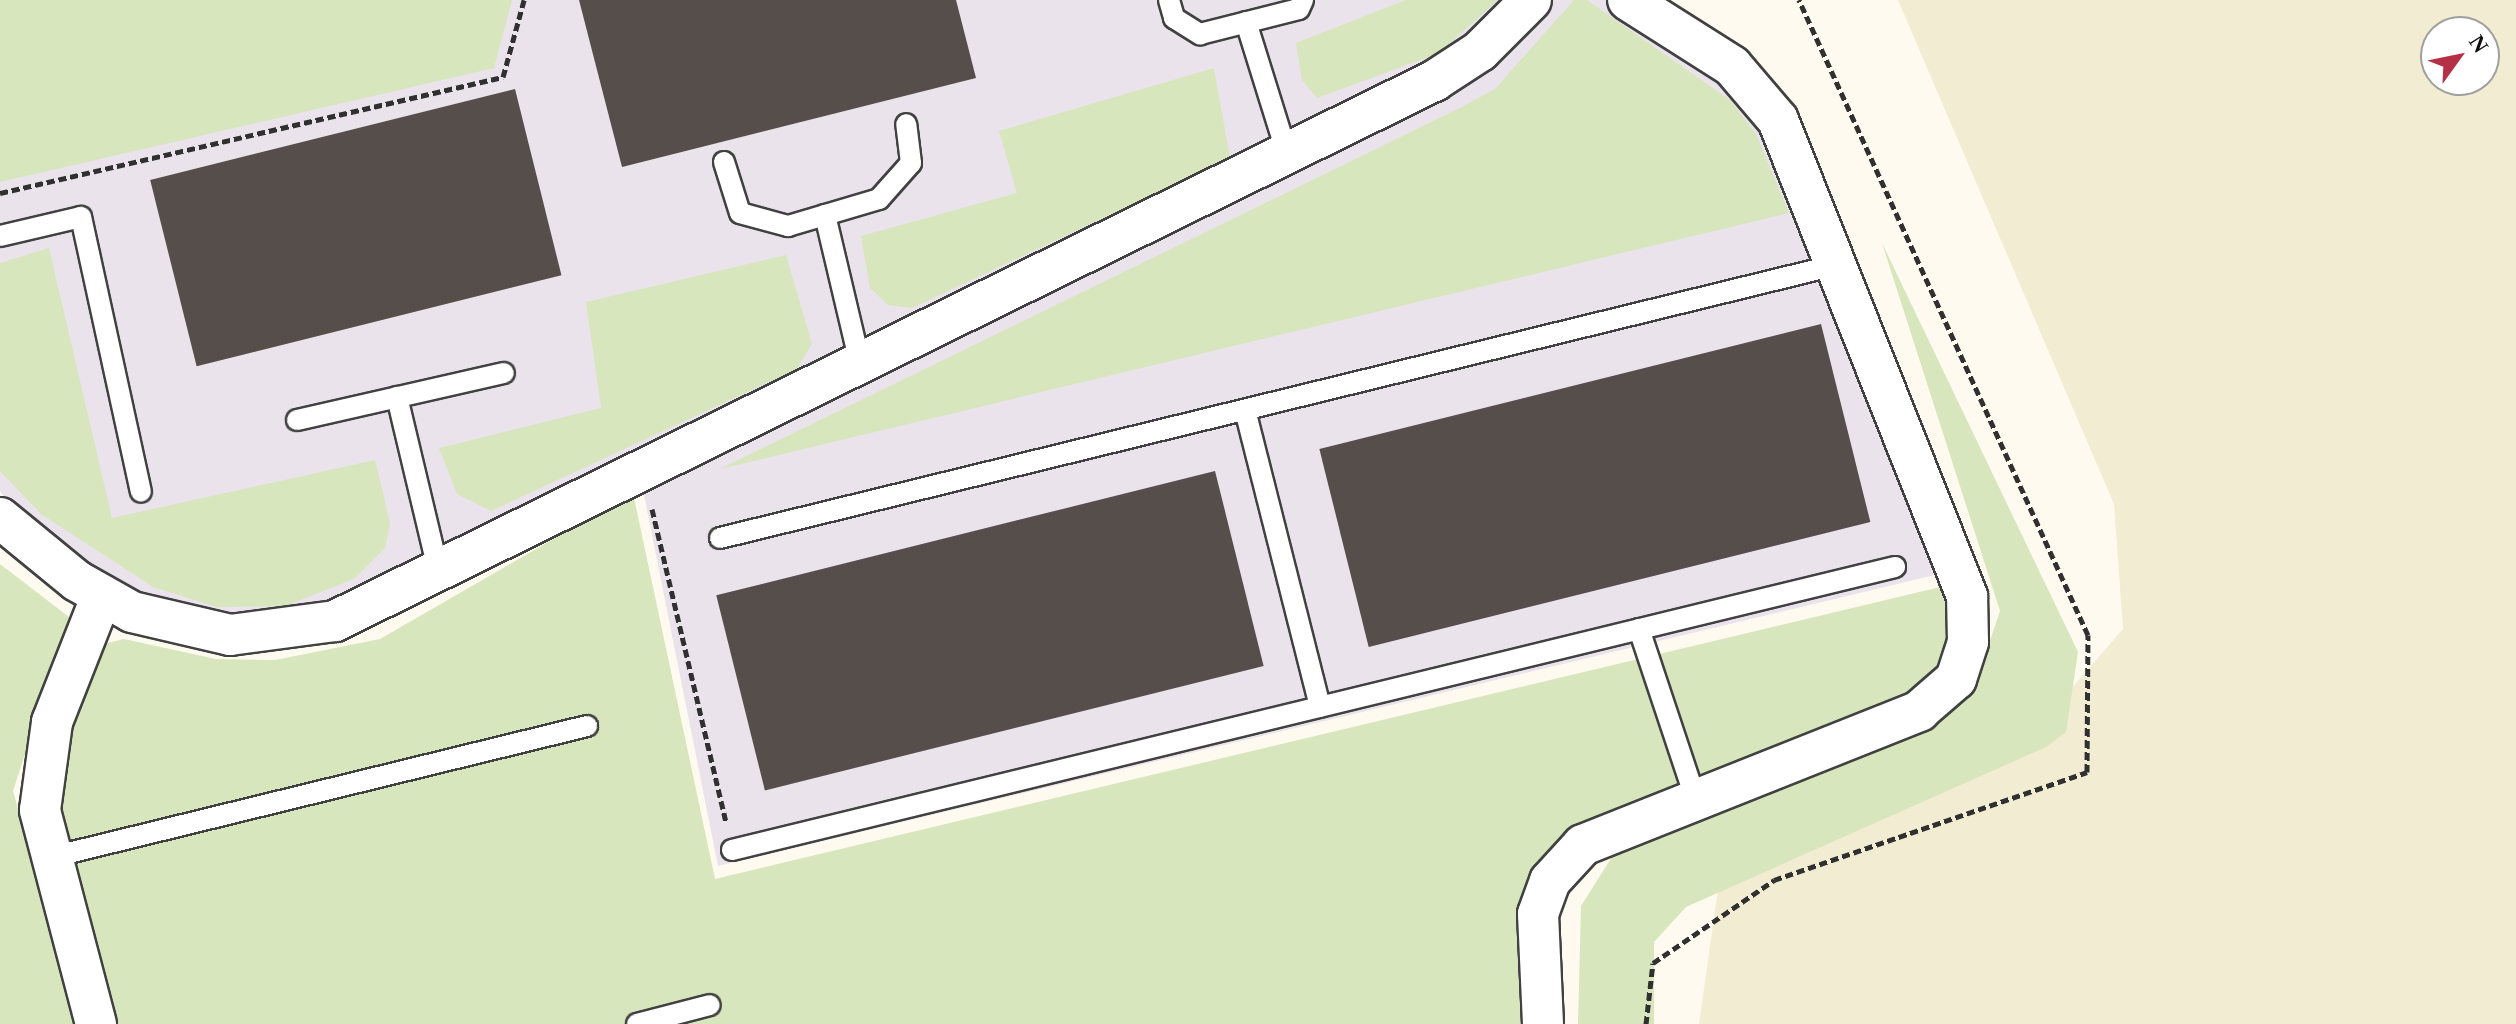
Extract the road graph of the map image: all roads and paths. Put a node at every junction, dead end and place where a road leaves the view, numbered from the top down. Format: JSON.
{"nodes":[{"id":1,"x":524,"y":0,"type":"edge"},
{"id":2,"x":1169,"y":0,"type":"edge"},
{"id":3,"x":1303,"y":0,"type":"edge"},
{"id":4,"x":1531,"y":0,"type":"edge"},
{"id":5,"x":1628,"y":0,"type":"edge"},
{"id":6,"x":1246,"y":22,"type":"junction"},
{"id":7,"x":906,"y":124,"type":"dead end"},
{"id":8,"x":1287,"y":154,"type":"junction"},
{"id":9,"x":724,"y":162,"type":"dead end"},
{"id":10,"x":0,"y":193,"type":"edge"},
{"id":11,"x":825,"y":215,"type":"junction"},
{"id":12,"x":0,"y":236,"type":"edge"},
{"id":13,"x":1836,"y":265,"type":"junction"},
{"id":14,"x":860,"y":363,"type":"junction"},
{"id":15,"x":504,"y":373,"type":"dead end"},
{"id":16,"x":397,"y":397,"type":"junction"},
{"id":17,"x":1245,"y":410,"type":"junction"},
{"id":18,"x":297,"y":420,"type":"dead end"},
{"id":19,"x":643,"y":469,"type":"junction"},
{"id":20,"x":141,"y":492,"type":"dead end"},
{"id":21,"x":0,"y":518,"type":"edge"},
{"id":22,"x":720,"y":538,"type":"dead end"},
{"id":23,"x":1895,"y":567,"type":"dead end"},
{"id":24,"x":438,"y":569,"type":"junction"},
{"id":25,"x":102,"y":595,"type":"junction"},
{"id":26,"x":1639,"y":629,"type":"junction"},
{"id":27,"x":1320,"y":707,"type":"junction"},
{"id":28,"x":587,"y":726,"type":"dead end"},
{"id":29,"x":1695,"y":797,"type":"junction"},
{"id":30,"x":732,"y":850,"type":"joint"},
{"id":31,"x":48,"y":858,"type":"junction"},
{"id":32,"x":710,"y":1005,"type":"dead end"},
{"id":33,"x":96,"y":1024,"type":"edge"},
{"id":34,"x":637,"y":1024,"type":"edge"},
{"id":35,"x":1543,"y":1024,"type":"edge"}],
"edges":[{"from":1,"to":10,"type":"path"},
{"from":2,"to":6,"type":"lane"},
{"from":3,"to":6,"type":"lane"},
{"from":4,"to":8,"type":"street"},
{"from":5,"to":13,"type":"street"},
{"from":6,"to":8,"type":"lane"},
{"from":7,"to":11,"type":"lane"},
{"from":8,"to":14,"type":"street"},
{"from":9,"to":11,"type":"lane"},
{"from":11,"to":14,"type":"lane"},
{"from":12,"to":20,"type":"lane"},
{"from":13,"to":17,"type":"lane"},
{"from":13,"to":29,"type":"street"},
{"from":14,"to":19,"type":"street"},
{"from":15,"to":16,"type":"lane"},
{"from":16,"to":18,"type":"lane"},
{"from":16,"to":24,"type":"lane"},
{"from":17,"to":22,"type":"lane"},
{"from":17,"to":27,"type":"lane"},
{"from":19,"to":24,"type":"street"},
{"from":19,"to":30,"type":"path"},
{"from":21,"to":25,"type":"street"},
{"from":23,"to":26,"type":"lane"},
{"from":24,"to":25,"type":"street"},
{"from":25,"to":31,"type":"street"},
{"from":26,"to":27,"type":"lane"},
{"from":26,"to":29,"type":"lane"},
{"from":27,"to":30,"type":"lane"},
{"from":28,"to":31,"type":"lane"},
{"from":29,"to":35,"type":"street"},
{"from":31,"to":33,"type":"street"},
{"from":32,"to":34,"type":"lane"}]}
